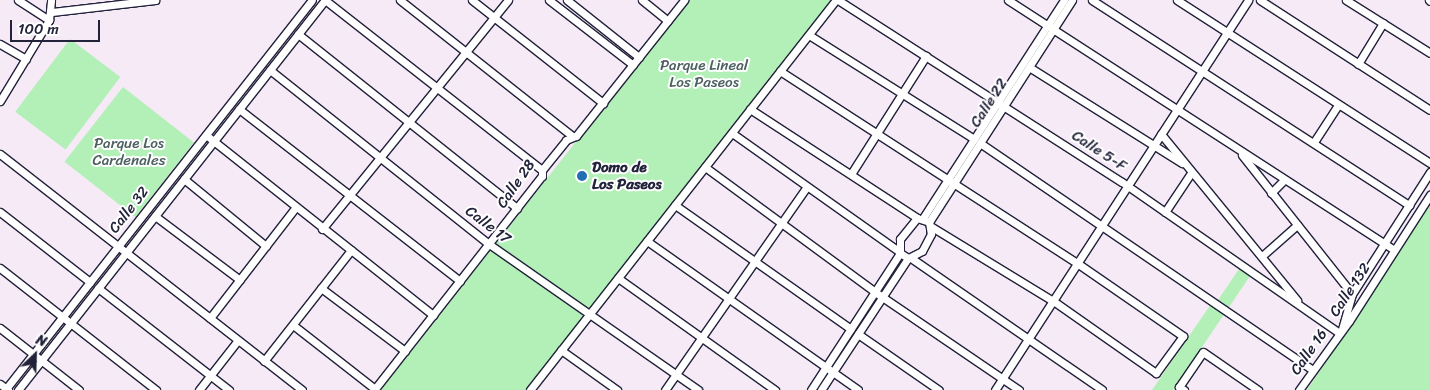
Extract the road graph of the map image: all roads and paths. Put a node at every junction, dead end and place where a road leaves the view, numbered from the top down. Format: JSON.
{"nodes":[{"id":1,"x":18,"y":0,"type":"edge"},
{"id":2,"x":50,"y":0,"type":"edge"},
{"id":3,"x":155,"y":0,"type":"edge"},
{"id":4,"x":304,"y":0,"type":"edge"},
{"id":5,"x":312,"y":0,"type":"edge"},
{"id":6,"x":325,"y":0,"type":"edge"},
{"id":7,"x":400,"y":0,"type":"edge"},
{"id":8,"x":472,"y":0,"type":"edge"},
{"id":9,"x":508,"y":0,"type":"edge"},
{"id":10,"x":549,"y":0,"type":"edge"},
{"id":11,"x":567,"y":0,"type":"edge"},
{"id":12,"x":642,"y":0,"type":"edge"},
{"id":13,"x":684,"y":0,"type":"edge"},
{"id":14,"x":837,"y":0,"type":"edge"},
{"id":15,"x":1008,"y":0,"type":"edge"},
{"id":16,"x":1064,"y":0,"type":"edge"},
{"id":17,"x":1072,"y":0,"type":"edge"},
{"id":18,"x":1092,"y":0,"type":"edge"},
{"id":19,"x":1177,"y":0,"type":"edge"},
{"id":20,"x":1248,"y":0,"type":"edge"},
{"id":21,"x":1260,"y":0,"type":"edge"},
{"id":22,"x":1346,"y":0,"type":"edge"},
{"id":23,"x":141,"y":1,"type":"edge"},
{"id":24,"x":97,"y":4,"type":"edge"},
{"id":25,"x":306,"y":8,"type":"junction"},
{"id":26,"x":51,"y":16,"type":"junction"},
{"id":27,"x":494,"y":18,"type":"junction"},
{"id":28,"x":668,"y":20,"type":"junction"},
{"id":29,"x":1383,"y":23,"type":"junction"},
{"id":30,"x":1050,"y":27,"type":"junction"},
{"id":31,"x":1227,"y":33,"type":"junction"},
{"id":32,"x":298,"y":34,"type":"junction"},
{"id":33,"x":809,"y":35,"type":"junction"},
{"id":34,"x":0,"y":44,"type":"edge"},
{"id":35,"x":464,"y":51,"type":"junction"},
{"id":36,"x":1430,"y":54,"type":"edge"},
{"id":37,"x":926,"y":56,"type":"junction"},
{"id":38,"x":639,"y":57,"type":"junction"},
{"id":39,"x":26,"y":59,"type":"junction"},
{"id":40,"x":1358,"y":64,"type":"junction"},
{"id":41,"x":633,"y":65,"type":"junction"},
{"id":42,"x":1029,"y":67,"type":"junction"},
{"id":43,"x":270,"y":70,"type":"junction"},
{"id":44,"x":1202,"y":70,"type":"junction"},
{"id":45,"x":780,"y":71,"type":"junction"},
{"id":46,"x":436,"y":88,"type":"junction"},
{"id":47,"x":902,"y":94,"type":"junction"},
{"id":48,"x":0,"y":100,"type":"edge"},
{"id":49,"x":603,"y":103,"type":"junction"},
{"id":50,"x":1001,"y":104,"type":"junction"},
{"id":51,"x":1338,"y":105,"type":"junction"},
{"id":52,"x":239,"y":109,"type":"junction"},
{"id":53,"x":750,"y":109,"type":"junction"},
{"id":54,"x":1176,"y":110,"type":"junction"},
{"id":55,"x":1430,"y":110,"type":"edge"},
{"id":56,"x":409,"y":119,"type":"junction"},
{"id":57,"x":732,"y":133,"type":"junction"},
{"id":58,"x":876,"y":134,"type":"junction"},
{"id":59,"x":1161,"y":134,"type":"junction"},
{"id":60,"x":206,"y":135,"type":"junction"},
{"id":61,"x":572,"y":136,"type":"junction"},
{"id":62,"x":977,"y":141,"type":"junction"},
{"id":63,"x":214,"y":142,"type":"junction"},
{"id":64,"x":1314,"y":142,"type":"junction"},
{"id":65,"x":1152,"y":147,"type":"junction"},
{"id":66,"x":1239,"y":151,"type":"junction"},
{"id":67,"x":0,"y":154,"type":"edge"},
{"id":68,"x":378,"y":159,"type":"junction"},
{"id":69,"x":1430,"y":163,"type":"edge"},
{"id":70,"x":1185,"y":165,"type":"junction"},
{"id":71,"x":705,"y":167,"type":"junction"},
{"id":72,"x":542,"y":170,"type":"junction"},
{"id":73,"x":1430,"y":172,"type":"edge"},
{"id":74,"x":1191,"y":173,"type":"junction"},
{"id":75,"x":851,"y":174,"type":"junction"},
{"id":76,"x":184,"y":179,"type":"junction"},
{"id":77,"x":1284,"y":180,"type":"junction"},
{"id":78,"x":951,"y":181,"type":"junction"},
{"id":79,"x":1128,"y":186,"type":"junction"},
{"id":80,"x":806,"y":188,"type":"junction"},
{"id":81,"x":1271,"y":193,"type":"junction"},
{"id":82,"x":1430,"y":195,"type":"edge"},
{"id":83,"x":349,"y":197,"type":"junction"},
{"id":84,"x":675,"y":204,"type":"junction"},
{"id":85,"x":1409,"y":205,"type":"junction"},
{"id":86,"x":295,"y":208,"type":"junction"},
{"id":87,"x":517,"y":208,"type":"junction"},
{"id":88,"x":0,"y":212,"type":"edge"},
{"id":89,"x":1166,"y":212,"type":"junction"},
{"id":90,"x":155,"y":216,"type":"junction"},
{"id":91,"x":925,"y":221,"type":"junction"},
{"id":92,"x":782,"y":224,"type":"junction"},
{"id":93,"x":1102,"y":224,"type":"junction"},
{"id":94,"x":1297,"y":224,"type":"junction"},
{"id":95,"x":322,"y":229,"type":"junction"},
{"id":96,"x":647,"y":241,"type":"junction"},
{"id":97,"x":1384,"y":243,"type":"junction"},
{"id":98,"x":489,"y":244,"type":"junction"},
{"id":99,"x":118,"y":246,"type":"junction"},
{"id":100,"x":266,"y":246,"type":"junction"},
{"id":101,"x":351,"y":250,"type":"junction"},
{"id":102,"x":1394,"y":250,"type":"junction"},
{"id":103,"x":126,"y":252,"type":"junction"},
{"id":104,"x":900,"y":252,"type":"junction"},
{"id":105,"x":1262,"y":256,"type":"junction"},
{"id":106,"x":909,"y":258,"type":"junction"},
{"id":107,"x":756,"y":262,"type":"junction"},
{"id":108,"x":1077,"y":263,"type":"junction"},
{"id":109,"x":0,"y":268,"type":"edge"},
{"id":110,"x":618,"y":278,"type":"junction"},
{"id":111,"x":240,"y":280,"type":"junction"},
{"id":112,"x":460,"y":281,"type":"junction"},
{"id":113,"x":90,"y":282,"type":"junction"},
{"id":114,"x":98,"y":288,"type":"junction"},
{"id":115,"x":321,"y":288,"type":"junction"},
{"id":116,"x":875,"y":292,"type":"junction"},
{"id":117,"x":1352,"y":294,"type":"junction"},
{"id":118,"x":882,"y":296,"type":"junction"},
{"id":119,"x":730,"y":299,"type":"junction"},
{"id":120,"x":1053,"y":301,"type":"junction"},
{"id":121,"x":1300,"y":304,"type":"junction"},
{"id":122,"x":589,"y":314,"type":"junction"},
{"id":123,"x":433,"y":315,"type":"junction"},
{"id":124,"x":62,"y":317,"type":"junction"},
{"id":125,"x":210,"y":318,"type":"junction"},
{"id":126,"x":71,"y":323,"type":"junction"},
{"id":127,"x":293,"y":325,"type":"junction"},
{"id":128,"x":0,"y":328,"type":"edge"},
{"id":129,"x":851,"y":329,"type":"junction"},
{"id":130,"x":1340,"y":331,"type":"junction"},
{"id":131,"x":858,"y":334,"type":"junction"},
{"id":132,"x":703,"y":336,"type":"junction"},
{"id":133,"x":1028,"y":339,"type":"junction"},
{"id":134,"x":238,"y":340,"type":"junction"},
{"id":135,"x":561,"y":350,"type":"junction"},
{"id":136,"x":405,"y":351,"type":"junction"},
{"id":137,"x":33,"y":354,"type":"junction"},
{"id":138,"x":41,"y":361,"type":"junction"},
{"id":139,"x":264,"y":361,"type":"junction"},
{"id":140,"x":826,"y":366,"type":"junction"},
{"id":141,"x":1313,"y":370,"type":"junction"},
{"id":142,"x":834,"y":371,"type":"junction"},
{"id":143,"x":210,"y":375,"type":"junction"},
{"id":144,"x":676,"y":375,"type":"junction"},
{"id":145,"x":1002,"y":378,"type":"junction"},
{"id":146,"x":5,"y":388,"type":"edge"},
{"id":147,"x":1182,"y":388,"type":"edge"},
{"id":148,"x":375,"y":389,"type":"edge"},
{"id":149,"x":533,"y":389,"type":"edge"},
{"id":150,"x":18,"y":390,"type":"edge"},
{"id":151,"x":79,"y":390,"type":"edge"},
{"id":152,"x":156,"y":390,"type":"edge"},
{"id":153,"x":199,"y":390,"type":"edge"},
{"id":154,"x":229,"y":390,"type":"edge"},
{"id":155,"x":302,"y":390,"type":"edge"},
{"id":156,"x":617,"y":390,"type":"edge"},
{"id":157,"x":666,"y":390,"type":"edge"},
{"id":158,"x":698,"y":390,"type":"edge"},
{"id":159,"x":775,"y":390,"type":"edge"},
{"id":160,"x":811,"y":390,"type":"edge"},
{"id":161,"x":821,"y":390,"type":"edge"},
{"id":162,"x":858,"y":390,"type":"edge"},
{"id":163,"x":939,"y":390,"type":"edge"},
{"id":164,"x":995,"y":390,"type":"edge"},
{"id":165,"x":1020,"y":390,"type":"edge"},
{"id":166,"x":1102,"y":390,"type":"edge"},
{"id":167,"x":1258,"y":390,"type":"edge"},
{"id":168,"x":1299,"y":390,"type":"edge"}],
"edges":[{"from":1,"to":26,"type":"street"},
{"from":2,"to":26,"type":"street"},
{"from":3,"to":23,"type":"street"},
{"from":4,"to":25,"type":"street"},
{"from":5,"to":25,"type":"street","name":"Calle 32"},
{"from":6,"to":32,"type":"street","name":"Calle 32"},
{"from":6,"to":46,"type":"street"},
{"from":7,"to":35,"type":"street"},
{"from":8,"to":27,"type":"street"},
{"from":9,"to":27,"type":"street"},
{"from":10,"to":41,"type":"street"},
{"from":11,"to":38,"type":"street"},
{"from":12,"to":28,"type":"street"},
{"from":13,"to":28,"type":"street","name":"Calle 28"},
{"from":14,"to":33,"type":"street"},
{"from":14,"to":37,"type":"street","name":"Calle 5-F"},
{"from":15,"to":30,"type":"street"},
{"from":16,"to":30,"type":"street","name":"Calle 22"},
{"from":17,"to":30,"type":"street","name":"Calle 22"},
{"from":18,"to":44,"type":"street"},
{"from":19,"to":31,"type":"street"},
{"from":20,"to":31,"type":"street"},
{"from":21,"to":40,"type":"street"},
{"from":22,"to":29,"type":"street"},
{"from":23,"to":24,"type":"street"},
{"from":24,"to":26,"type":"street"},
{"from":25,"to":60,"type":"street","name":"Calle 32"},
{"from":26,"to":39,"type":"street"},
{"from":27,"to":35,"type":"street"},
{"from":27,"to":49,"type":"street"},
{"from":28,"to":38,"type":"street","name":"Calle 28"},
{"from":29,"to":36,"type":"street"},
{"from":29,"to":40,"type":"street"},
{"from":30,"to":42,"type":"street","name":"Calle 22"},
{"from":30,"to":50,"type":"street","name":"Calle 22"},
{"from":30,"to":54,"type":"street"},
{"from":31,"to":44,"type":"street"},
{"from":31,"to":51,"type":"street"},
{"from":32,"to":43,"type":"street","name":"Calle 32"},
{"from":32,"to":56,"type":"street"},
{"from":33,"to":45,"type":"street"},
{"from":33,"to":47,"type":"street"},
{"from":34,"to":39,"type":"street"},
{"from":35,"to":46,"type":"street"},
{"from":35,"to":61,"type":"street"},
{"from":37,"to":47,"type":"street"},
{"from":37,"to":50,"type":"street","name":"Calle 5-F"},
{"from":38,"to":41,"type":"street","name":"Calle 28"},
{"from":39,"to":48,"type":"street"},
{"from":40,"to":55,"type":"street"},
{"from":41,"to":49,"type":"street","name":"Calle 28"},
{"from":42,"to":50,"type":"street","name":"Calle 22"},
{"from":42,"to":65,"type":"street"},
{"from":43,"to":52,"type":"street","name":"Calle 32"},
{"from":43,"to":68,"type":"street","name":"Calle 17"},
{"from":44,"to":54,"type":"street"},
{"from":44,"to":64,"type":"street"},
{"from":45,"to":53,"type":"street"},
{"from":45,"to":58,"type":"street"},
{"from":46,"to":56,"type":"street"},
{"from":46,"to":72,"type":"street"},
{"from":47,"to":58,"type":"street"},
{"from":47,"to":62,"type":"street"},
{"from":49,"to":61,"type":"street","name":"Calle 28"},
{"from":50,"to":62,"type":"street","name":"Calle 22"},
{"from":50,"to":79,"type":"street","name":"Calle 5-F"},
{"from":51,"to":64,"type":"street"},
{"from":51,"to":69,"type":"street"},
{"from":52,"to":63,"type":"street","name":"Calle 32"},
{"from":52,"to":83,"type":"street"},
{"from":53,"to":57,"type":"street"},
{"from":53,"to":75,"type":"street"},
{"from":54,"to":59,"type":"street"},
{"from":54,"to":66,"type":"street"},
{"from":56,"to":68,"type":"street"},
{"from":56,"to":87,"type":"street"},
{"from":57,"to":71,"type":"street"},
{"from":57,"to":80,"type":"street"},
{"from":58,"to":75,"type":"street"},
{"from":58,"to":78,"type":"street"},
{"from":59,"to":65,"type":"street"},
{"from":59,"to":70,"type":"street"},
{"from":60,"to":63,"type":"street"},
{"from":60,"to":99,"type":"street","name":"Calle 32"},
{"from":61,"to":72,"type":"street","name":"Calle 28"},
{"from":62,"to":78,"type":"street","name":"Calle 22"},
{"from":62,"to":93,"type":"street"},
{"from":63,"to":76,"type":"street","name":"Calle 32"},
{"from":63,"to":86,"type":"street"},
{"from":64,"to":85,"type":"street"},
{"from":65,"to":70,"type":"street"},
{"from":65,"to":79,"type":"street"},
{"from":66,"to":77,"type":"street"},
{"from":66,"to":81,"type":"street"},
{"from":67,"to":99,"type":"street"},
{"from":68,"to":83,"type":"street"},
{"from":68,"to":98,"type":"street","name":"Calle 17"},
{"from":70,"to":74,"type":"street"},
{"from":71,"to":84,"type":"street"},
{"from":71,"to":92,"type":"street"},
{"from":72,"to":87,"type":"street","name":"Calle 28"},
{"from":73,"to":85,"type":"street","name":"Calle 132"},
{"from":74,"to":89,"type":"street"},
{"from":74,"to":105,"type":"street"},
{"from":75,"to":91,"type":"street"},
{"from":76,"to":90,"type":"street","name":"Calle 32"},
{"from":76,"to":100,"type":"street"},
{"from":77,"to":81,"type":"street"},
{"from":77,"to":97,"type":"street"},
{"from":78,"to":91,"type":"street","name":"Calle 22"},
{"from":78,"to":108,"type":"street"},
{"from":79,"to":89,"type":"street","name":"Calle 5-F"},
{"from":79,"to":93,"type":"street"},
{"from":80,"to":92,"type":"street"},
{"from":80,"to":104,"type":"street"},
{"from":81,"to":94,"type":"street"},
{"from":82,"to":102,"type":"street","name":"Calle 132"},
{"from":83,"to":95,"type":"street"},
{"from":83,"to":112,"type":"street"},
{"from":84,"to":96,"type":"street"},
{"from":84,"to":107,"type":"street"},
{"from":85,"to":97,"type":"street","name":"Calle 132"},
{"from":86,"to":95,"type":"street"},
{"from":86,"to":100,"type":"street"},
{"from":87,"to":98,"type":"street","name":"Calle 28"},
{"from":88,"to":113,"type":"street"},
{"from":89,"to":121,"type":"street","name":"Calle 5-F"},
{"from":90,"to":103,"type":"street","name":"Calle 32"},
{"from":90,"to":111,"type":"street"},
{"from":91,"to":104,"type":"street"},
{"from":91,"to":106,"type":"street"},
{"from":91,"to":120,"type":"street"},
{"from":92,"to":107,"type":"street"},
{"from":92,"to":116,"type":"street"},
{"from":93,"to":108,"type":"street"},
{"from":93,"to":141,"type":"street"},
{"from":94,"to":105,"type":"street"},
{"from":94,"to":117,"type":"street"},
{"from":95,"to":101,"type":"street"},
{"from":96,"to":110,"type":"street"},
{"from":96,"to":119,"type":"street"},
{"from":97,"to":102,"type":"street"},
{"from":97,"to":117,"type":"street","name":"Calle 132"},
{"from":98,"to":112,"type":"street","name":"Calle 28"},
{"from":98,"to":122,"type":"street","name":"Calle 17"},
{"from":99,"to":103,"type":"street"},
{"from":99,"to":113,"type":"street","name":"Calle 32"},
{"from":100,"to":111,"type":"street"},
{"from":101,"to":115,"type":"street"},
{"from":101,"to":123,"type":"street"},
{"from":102,"to":130,"type":"street","name":"Calle 132"},
{"from":103,"to":114,"type":"street","name":"Calle 32"},
{"from":103,"to":125,"type":"street"},
{"from":104,"to":106,"type":"street"},
{"from":104,"to":116,"type":"street"},
{"from":105,"to":121,"type":"street"},
{"from":106,"to":118,"type":"street"},
{"from":106,"to":133,"type":"street"},
{"from":107,"to":119,"type":"street"},
{"from":107,"to":129,"type":"street"},
{"from":108,"to":120,"type":"street"},
{"from":108,"to":120,"type":"street"},
{"from":109,"to":124,"type":"street"},
{"from":110,"to":122,"type":"street"},
{"from":110,"to":132,"type":"street"},
{"from":111,"to":125,"type":"street"},
{"from":112,"to":123,"type":"street","name":"Calle 28"},
{"from":113,"to":124,"type":"street","name":"Calle 32"},
{"from":114,"to":126,"type":"street","name":"Calle 32"},
{"from":114,"to":143,"type":"street"},
{"from":115,"to":127,"type":"street"},
{"from":115,"to":136,"type":"street"},
{"from":116,"to":118,"type":"street"},
{"from":116,"to":129,"type":"street"},
{"from":117,"to":130,"type":"street","name":"Calle 132"},
{"from":118,"to":131,"type":"street"},
{"from":118,"to":145,"type":"street"},
{"from":119,"to":132,"type":"street"},
{"from":119,"to":140,"type":"street"},
{"from":120,"to":133,"type":"street"},
{"from":121,"to":130,"type":"street","name":"Calle 5-F"},
{"from":122,"to":135,"type":"street"},
{"from":122,"to":144,"type":"street","name":"Calle 17"},
{"from":123,"to":136,"type":"street","name":"Calle 28"},
{"from":124,"to":126,"type":"street"},
{"from":124,"to":137,"type":"street","name":"Calle 32"},
{"from":125,"to":134,"type":"street"},
{"from":126,"to":138,"type":"street","name":"Calle 32"},
{"from":126,"to":152,"type":"street"},
{"from":127,"to":139,"type":"street"},
{"from":127,"to":148,"type":"street"},
{"from":128,"to":137,"type":"street"},
{"from":129,"to":140,"type":"street"},
{"from":130,"to":141,"type":"street","name":"Calle 16"},
{"from":131,"to":142,"type":"street"},
{"from":131,"to":163,"type":"street"},
{"from":132,"to":144,"type":"street"},
{"from":132,"to":159,"type":"street"},
{"from":133,"to":145,"type":"street"},
{"from":133,"to":166,"type":"street"},
{"from":134,"to":139,"type":"street"},
{"from":134,"to":143,"type":"street"},
{"from":135,"to":149,"type":"street"},
{"from":135,"to":156,"type":"street"},
{"from":136,"to":148,"type":"street","name":"Calle 28"},
{"from":137,"to":138,"type":"street"},
{"from":137,"to":146,"type":"street","name":"Calle 32"},
{"from":138,"to":150,"type":"street","name":"Calle 32"},
{"from":138,"to":151,"type":"street"},
{"from":139,"to":155,"type":"street"},
{"from":140,"to":142,"type":"street"},
{"from":140,"to":160,"type":"street"},
{"from":141,"to":168,"type":"street","name":"Calle 16"},
{"from":142,"to":161,"type":"street"},
{"from":142,"to":162,"type":"street"},
{"from":143,"to":153,"type":"street"},
{"from":143,"to":154,"type":"street"},
{"from":144,"to":157,"type":"street"},
{"from":144,"to":158,"type":"street","name":"Calle 17"},
{"from":145,"to":164,"type":"street"},
{"from":145,"to":165,"type":"street"},
{"from":147,"to":167,"type":"street"}]}
